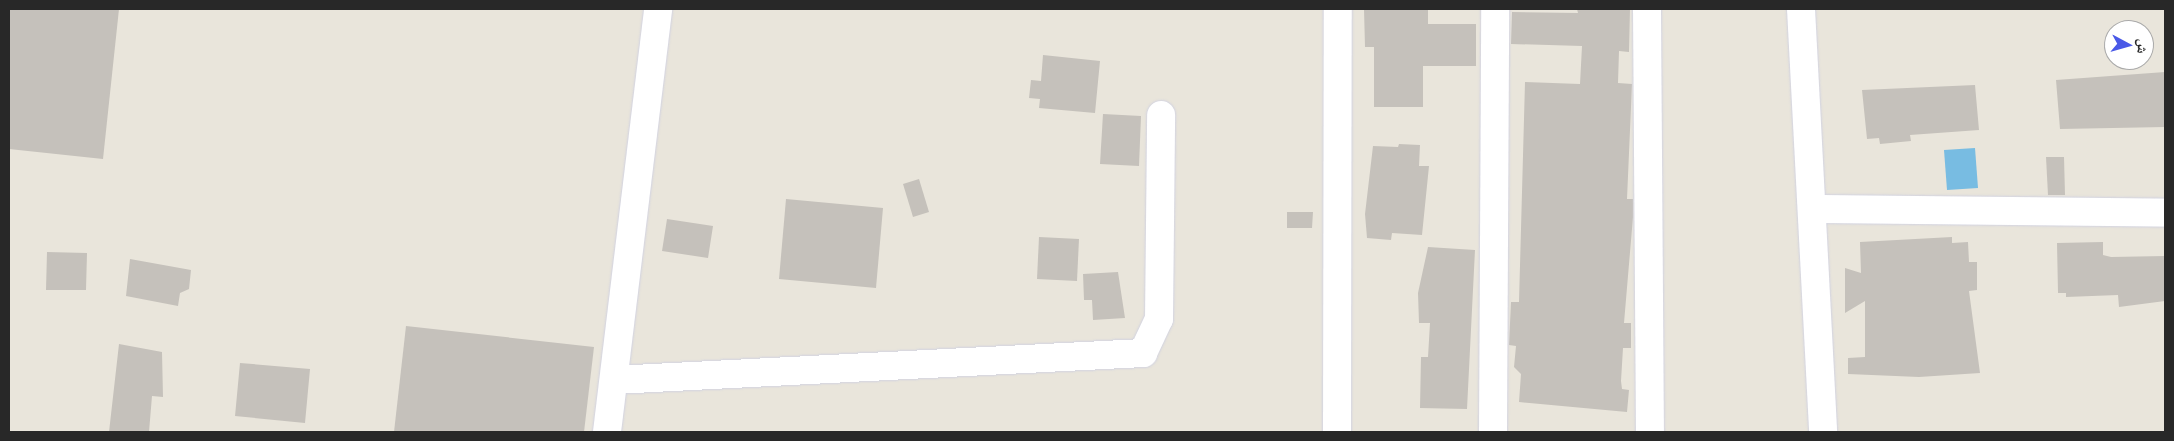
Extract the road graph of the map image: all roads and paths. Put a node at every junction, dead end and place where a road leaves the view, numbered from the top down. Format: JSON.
{"nodes":[{"id":1,"x":658,"y":9,"type":"edge"},
{"id":2,"x":1338,"y":9,"type":"edge"},
{"id":3,"x":1495,"y":9,"type":"edge"},
{"id":4,"x":1646,"y":9,"type":"edge"},
{"id":5,"x":1801,"y":9,"type":"edge"},
{"id":6,"x":1161,"y":115,"type":"dead end"},
{"id":7,"x":1812,"y":210,"type":"junction"},
{"id":8,"x":2165,"y":213,"type":"edge"},
{"id":9,"x":614,"y":380,"type":"junction"},
{"id":10,"x":607,"y":432,"type":"edge"},
{"id":11,"x":1337,"y":432,"type":"edge"},
{"id":12,"x":1493,"y":432,"type":"edge"},
{"id":13,"x":1650,"y":432,"type":"edge"},
{"id":14,"x":1824,"y":432,"type":"edge"}],
"edges":[{"from":1,"to":9,"type":"street"},
{"from":2,"to":11,"type":"street"},
{"from":3,"to":12,"type":"street"},
{"from":4,"to":13,"type":"street"},
{"from":5,"to":7,"type":"street"},
{"from":6,"to":9,"type":"street"},
{"from":7,"to":8,"type":"street"},
{"from":7,"to":14,"type":"street"},
{"from":9,"to":10,"type":"street"}]}
